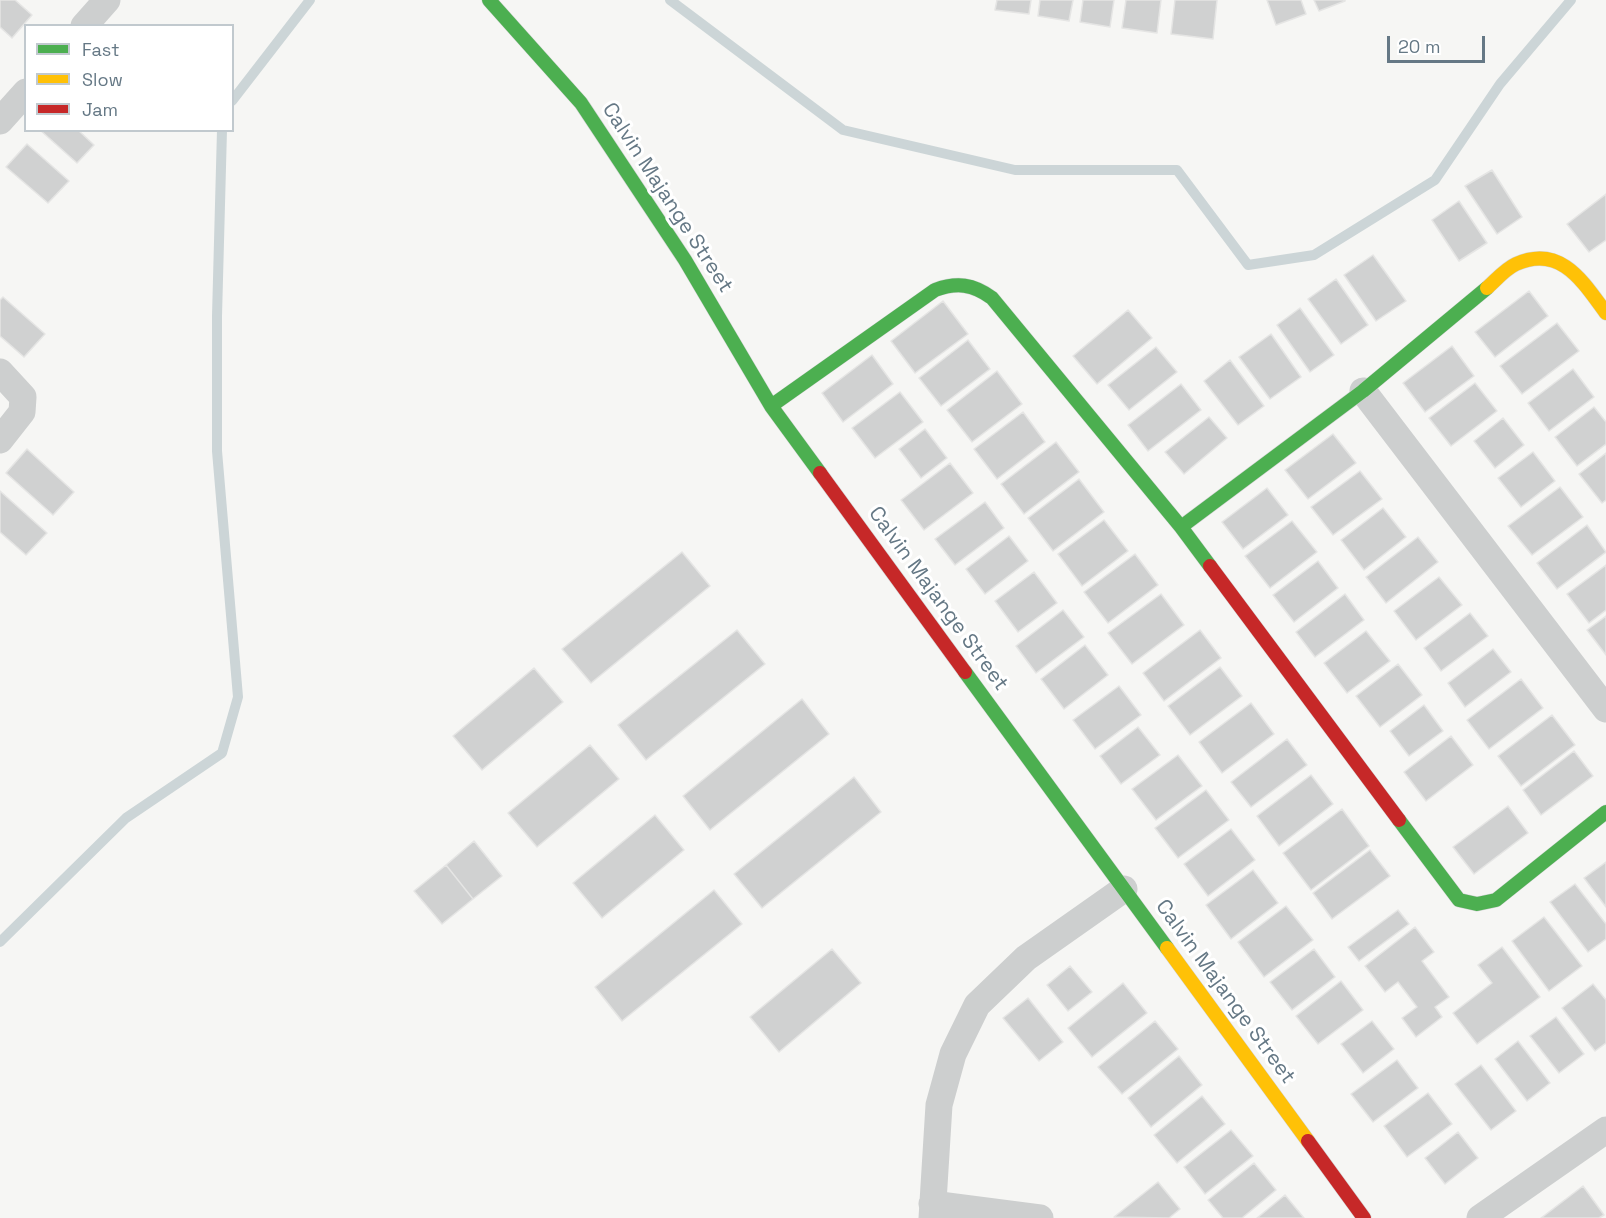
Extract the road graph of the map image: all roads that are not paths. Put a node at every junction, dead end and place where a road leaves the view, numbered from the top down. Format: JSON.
{"nodes":[{"id":1,"x":107,"y":0,"type":"edge"},
{"id":2,"x":489,"y":0,"type":"edge"},
{"id":3,"x":86,"y":24,"type":"edge"},
{"id":4,"x":24,"y":94,"type":"edge"},
{"id":5,"x":0,"y":121,"type":"edge"},
{"id":6,"x":1606,"y":313,"type":"edge"},
{"id":7,"x":0,"y":372,"type":"edge"},
{"id":8,"x":1363,"y":391,"type":"junction"},
{"id":9,"x":771,"y":406,"type":"junction"},
{"id":10,"x":0,"y":440,"type":"edge"},
{"id":11,"x":1181,"y":527,"type":"junction"},
{"id":12,"x":1606,"y":709,"type":"edge"},
{"id":13,"x":1606,"y":812,"type":"edge"},
{"id":14,"x":1124,"y":889,"type":"junction"},
{"id":15,"x":1606,"y":1130,"type":"edge"},
{"id":16,"x":932,"y":1211,"type":"edge"},
{"id":17,"x":1040,"y":1218,"type":"edge"},
{"id":18,"x":1364,"y":1218,"type":"edge"},
{"id":19,"x":1480,"y":1218,"type":"edge"}],
"edges":[{"from":1,"to":3,"type":"street"},
{"from":2,"to":9,"type":"street","name":"Calvin Majange Street"},
{"from":4,"to":5,"type":"street"},
{"from":6,"to":8,"type":"street"},
{"from":7,"to":10,"type":"street"},
{"from":8,"to":11,"type":"street"},
{"from":8,"to":12,"type":"street"},
{"from":9,"to":11,"type":"street"},
{"from":9,"to":14,"type":"street","name":"Calvin Majange Street"},
{"from":11,"to":13,"type":"street"},
{"from":14,"to":16,"type":"street"},
{"from":14,"to":18,"type":"street","name":"Calvin Majange Street"},
{"from":15,"to":19,"type":"street"},
{"from":16,"to":17,"type":"street"}]}
